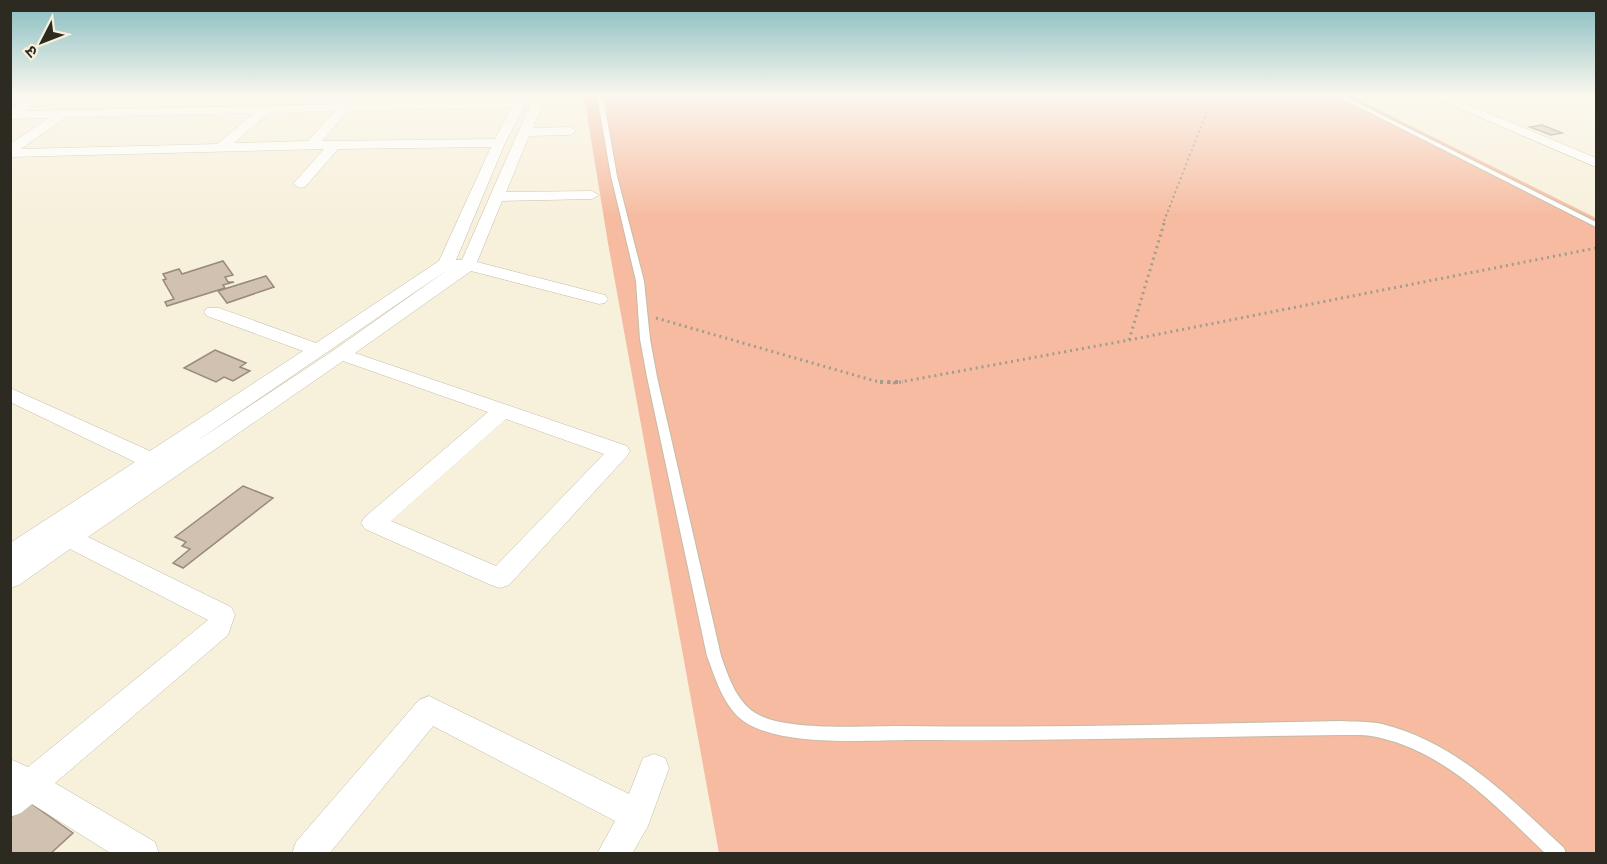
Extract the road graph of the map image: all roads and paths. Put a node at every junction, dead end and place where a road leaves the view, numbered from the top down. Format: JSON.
{"nodes":[{"id":1,"x":31,"y":136,"type":"edge"},
{"id":2,"x":234,"y":136,"type":"edge"},
{"id":3,"x":320,"y":136,"type":"edge"},
{"id":4,"x":519,"y":136,"type":"edge"},
{"id":5,"x":607,"y":136,"type":"edge"},
{"id":6,"x":1196,"y":136,"type":"edge"},
{"id":7,"x":1420,"y":136,"type":"edge"},
{"id":8,"x":1533,"y":136,"type":"edge"},
{"id":9,"x":512,"y":137,"type":"junction"},
{"id":10,"x":312,"y":145,"type":"junction"},
{"id":11,"x":334,"y":145,"type":"junction"},
{"id":12,"x":220,"y":148,"type":"junction"},
{"id":13,"x":10,"y":151,"type":"edge"},
{"id":14,"x":1596,"y":163,"type":"edge"},
{"id":15,"x":300,"y":184,"type":"dead end"},
{"id":16,"x":592,"y":195,"type":"dead end"},
{"id":17,"x":497,"y":197,"type":"junction"},
{"id":18,"x":1596,"y":225,"type":"edge"},
{"id":19,"x":1596,"y":248,"type":"edge"},
{"id":20,"x":446,"y":264,"type":"junction"},
{"id":21,"x":468,"y":266,"type":"junction"},
{"id":22,"x":599,"y":299,"type":"dead end"},
{"id":23,"x":213,"y":312,"type":"dead end"},
{"id":24,"x":643,"y":314,"type":"junction"},
{"id":25,"x":1129,"y":340,"type":"junction"},
{"id":26,"x":318,"y":350,"type":"junction"},
{"id":27,"x":341,"y":354,"type":"junction"},
{"id":28,"x":10,"y":394,"type":"edge"},
{"id":29,"x":502,"y":411,"type":"junction"},
{"id":30,"x":152,"y":461,"type":"junction"},
{"id":31,"x":69,"y":538,"type":"junction"},
{"id":32,"x":10,"y":556,"type":"edge"},
{"id":33,"x":10,"y":578,"type":"edge"},
{"id":34,"x":654,"y":768,"type":"dead end"},
{"id":35,"x":17,"y":787,"type":"edge"},
{"id":36,"x":637,"y":815,"type":"junction"},
{"id":37,"x":143,"y":854,"type":"edge"},
{"id":38,"x":308,"y":854,"type":"edge"},
{"id":39,"x":613,"y":854,"type":"edge"},
{"id":40,"x":1558,"y":854,"type":"edge"}],
"edges":[{"from":1,"to":13,"type":"street"},
{"from":2,"to":12,"type":"street"},
{"from":3,"to":10,"type":"street"},
{"from":4,"to":9,"type":"street"},
{"from":5,"to":24,"type":"lane"},
{"from":6,"to":25,"type":"path"},
{"from":7,"to":18,"type":"lane"},
{"from":8,"to":14,"type":"street"},
{"from":9,"to":11,"type":"street"},
{"from":9,"to":17,"type":"street"},
{"from":9,"to":20,"type":"street"},
{"from":10,"to":11,"type":"street"},
{"from":10,"to":12,"type":"street"},
{"from":11,"to":15,"type":"street"},
{"from":12,"to":13,"type":"street"},
{"from":16,"to":17,"type":"street"},
{"from":17,"to":21,"type":"street"},
{"from":19,"to":25,"type":"path"},
{"from":20,"to":21,"type":"street"},
{"from":20,"to":26,"type":"street"},
{"from":21,"to":22,"type":"street"},
{"from":21,"to":27,"type":"street"},
{"from":23,"to":26,"type":"street"},
{"from":24,"to":25,"type":"path"},
{"from":24,"to":40,"type":"lane"},
{"from":26,"to":30,"type":"street"},
{"from":27,"to":29,"type":"street"},
{"from":27,"to":31,"type":"street"},
{"from":28,"to":30,"type":"street"},
{"from":29,"to":29,"type":"street"},
{"from":30,"to":32,"type":"street"},
{"from":31,"to":33,"type":"street"},
{"from":31,"to":35,"type":"street"},
{"from":34,"to":36,"type":"street"},
{"from":35,"to":37,"type":"street"},
{"from":36,"to":38,"type":"street"},
{"from":36,"to":39,"type":"street"}]}
